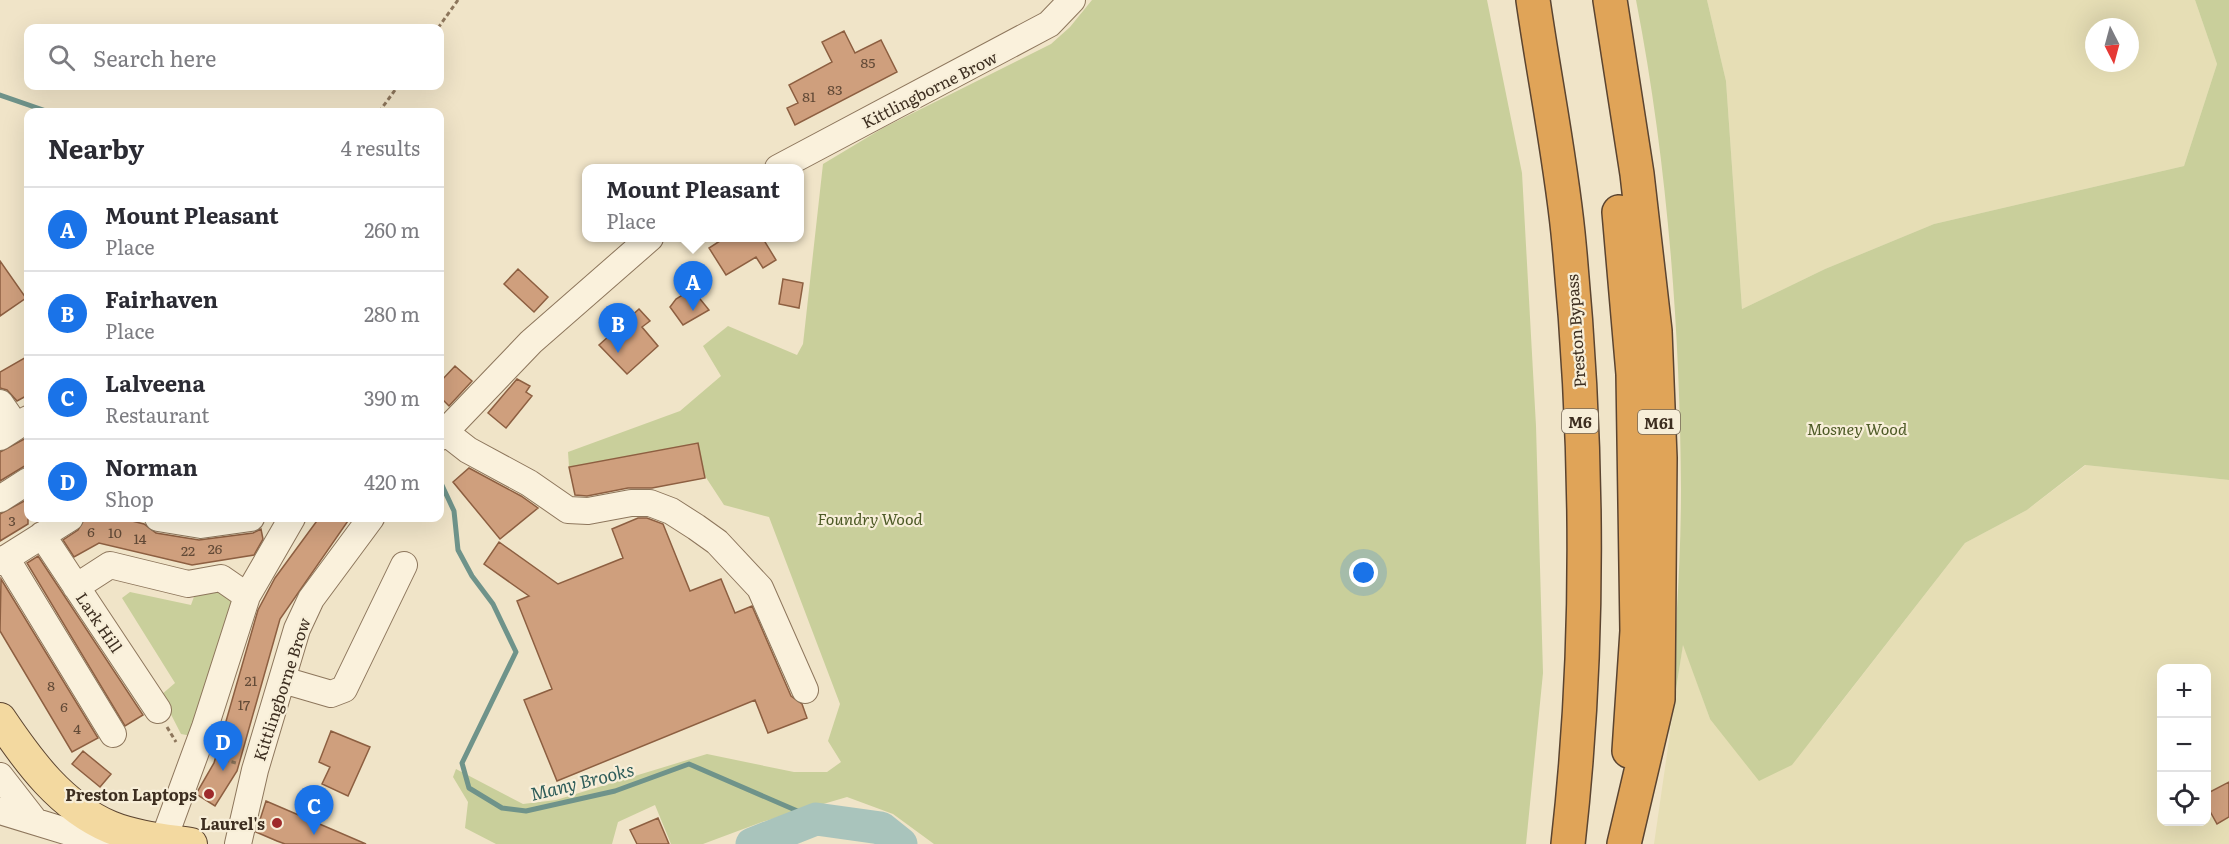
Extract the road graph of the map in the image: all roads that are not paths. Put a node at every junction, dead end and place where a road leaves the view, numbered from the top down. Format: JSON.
{"nodes":[{"id":1,"x":1072,"y":0,"type":"edge"},
{"id":2,"x":1533,"y":0,"type":"edge"},
{"id":3,"x":1587,"y":0,"type":"edge"},
{"id":4,"x":1610,"y":0,"type":"edge"},
{"id":5,"x":786,"y":164,"type":"edge"},
{"id":6,"x":644,"y":242,"type":"edge"},
{"id":7,"x":0,"y":404,"type":"edge"},
{"id":8,"x":15,"y":427,"type":"edge"},
{"id":9,"x":444,"y":433,"type":"edge"},
{"id":10,"x":444,"y":436,"type":"edge"},
{"id":11,"x":24,"y":484,"type":"edge"},
{"id":12,"x":0,"y":499,"type":"edge"},
{"id":13,"x":63,"y":522,"type":"edge"},
{"id":14,"x":183,"y":522,"type":"edge"},
{"id":15,"x":222,"y":522,"type":"edge"},
{"id":16,"x":290,"y":522,"type":"edge"},
{"id":17,"x":368,"y":522,"type":"edge"},
{"id":18,"x":42,"y":535,"type":"junction"},
{"id":19,"x":3,"y":560,"type":"edge"},
{"id":20,"x":404,"y":565,"type":"dead end"},
{"id":21,"x":76,"y":587,"type":"junction"},
{"id":22,"x":247,"y":596,"type":"junction"},
{"id":23,"x":283,"y":680,"type":"junction"},
{"id":24,"x":805,"y":690,"type":"dead end"},
{"id":25,"x":158,"y":710,"type":"dead end"},
{"id":26,"x":0,"y":719,"type":"edge"},
{"id":27,"x":113,"y":734,"type":"dead end"},
{"id":28,"x":0,"y":776,"type":"edge"},
{"id":29,"x":0,"y":811,"type":"edge"},
{"id":30,"x":35,"y":821,"type":"junction"},
{"id":31,"x":173,"y":843,"type":"edge"},
{"id":32,"x":108,"y":844,"type":"edge"},
{"id":33,"x":238,"y":844,"type":"edge"},
{"id":34,"x":1568,"y":844,"type":"edge"},
{"id":35,"x":1622,"y":844,"type":"edge"}],
"edges":[{"from":1,"to":5,"type":"street","name":"Kittlingborne Brow"},
{"from":2,"to":34,"type":"highway","name":"Preston Bypass","number":"M6"},
{"from":3,"to":35,"type":"highway"},
{"from":4,"to":35,"type":"highway","number":"M61"},
{"from":6,"to":9,"type":"street"},
{"from":7,"to":8,"type":"street"},
{"from":10,"to":24,"type":"street"},
{"from":11,"to":12,"type":"street"},
{"from":13,"to":18,"type":"street"},
{"from":14,"to":15,"type":"street"},
{"from":16,"to":22,"type":"street"},
{"from":17,"to":23,"type":"street","name":"Kittlingborne Brow"},
{"from":18,"to":19,"type":"street"},
{"from":18,"to":21,"type":"street","name":"Lark Hill"},
{"from":19,"to":27,"type":"street"},
{"from":20,"to":23,"type":"street"},
{"from":21,"to":22,"type":"street"},
{"from":21,"to":25,"type":"street","name":"Lark Hill"},
{"from":22,"to":31,"type":"street"},
{"from":23,"to":33,"type":"street","name":"Kittlingborne Brow"},
{"from":26,"to":31,"type":"main road"},
{"from":28,"to":30,"type":"street"},
{"from":29,"to":30,"type":"street"},
{"from":30,"to":32,"type":"street"}]}
